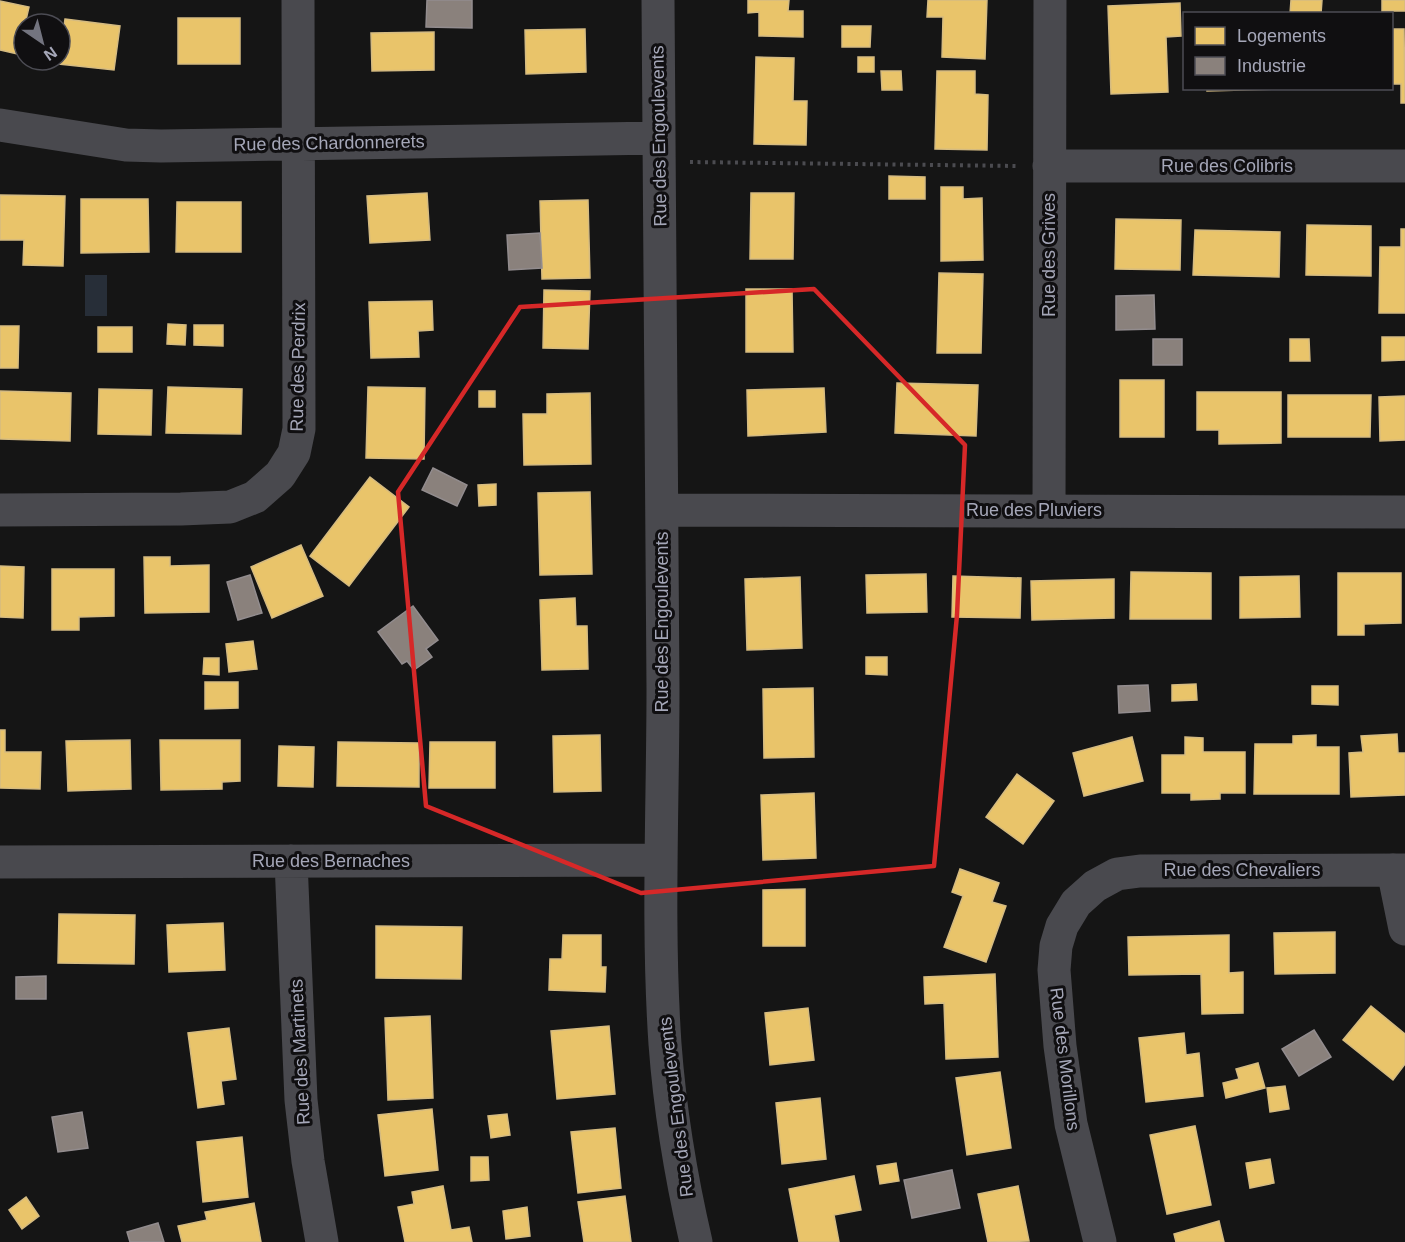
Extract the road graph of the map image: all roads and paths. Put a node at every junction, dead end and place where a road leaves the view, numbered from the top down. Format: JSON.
{"nodes":[{"id":1,"x":298,"y":0,"type":"edge"},
{"id":2,"x":658,"y":0,"type":"edge"},
{"id":3,"x":1050,"y":0,"type":"edge"},
{"id":4,"x":0,"y":125,"type":"edge"},
{"id":5,"x":299,"y":145,"type":"junction"},
{"id":6,"x":659,"y":150,"type":"junction"},
{"id":7,"x":1049,"y":166,"type":"junction"},
{"id":8,"x":1405,"y":166,"type":"edge"},
{"id":9,"x":0,"y":510,"type":"edge"},
{"id":10,"x":662,"y":510,"type":"junction"},
{"id":11,"x":1049,"y":510,"type":"junction"},
{"id":12,"x":1405,"y":512,"type":"edge"},
{"id":13,"x":661,"y":860,"type":"junction"},
{"id":14,"x":291,"y":861,"type":"junction"},
{"id":15,"x":0,"y":862,"type":"edge"},
{"id":16,"x":1399,"y":870,"type":"edge"},
{"id":17,"x":1095,"y":886,"type":"joint"},
{"id":18,"x":1405,"y":929,"type":"edge"},
{"id":19,"x":322,"y":1242,"type":"edge"},
{"id":20,"x":696,"y":1242,"type":"edge"},
{"id":21,"x":1100,"y":1242,"type":"edge"}],
"edges":[{"from":1,"to":5,"type":"street","name":"Rue des Perdrix"},
{"from":2,"to":6,"type":"street","name":"Rue des Engoulevents"},
{"from":3,"to":7,"type":"street","name":"Rue des Grives"},
{"from":4,"to":5,"type":"street","name":"Rue des Chardonnerets"},
{"from":5,"to":6,"type":"street","name":"Rue des Chardonnerets"},
{"from":5,"to":9,"type":"street","name":"Rue des Perdrix"},
{"from":6,"to":7,"type":"path"},
{"from":6,"to":10,"type":"street","name":"Rue des Engoulevents"},
{"from":7,"to":8,"type":"street","name":"Rue des Colibris"},
{"from":7,"to":11,"type":"street","name":"Rue des Grives"},
{"from":10,"to":11,"type":"street","name":"Rue des Pluviers"},
{"from":10,"to":13,"type":"street","name":"Rue des Engoulevents"},
{"from":11,"to":12,"type":"street","name":"Rue des Pluviers"},
{"from":13,"to":14,"type":"street","name":"Rue des Bernaches"},
{"from":13,"to":20,"type":"street","name":"Rue des Engoulevents"},
{"from":14,"to":15,"type":"street","name":"Rue des Bernaches"},
{"from":14,"to":19,"type":"street","name":"Rue des Martinets"},
{"from":16,"to":17,"type":"street","name":"Rue des Chevaliers"},
{"from":16,"to":18,"type":"street","name":"Rue des Chevaliers"},
{"from":17,"to":21,"type":"street","name":"Rue des Morillons"}]}
